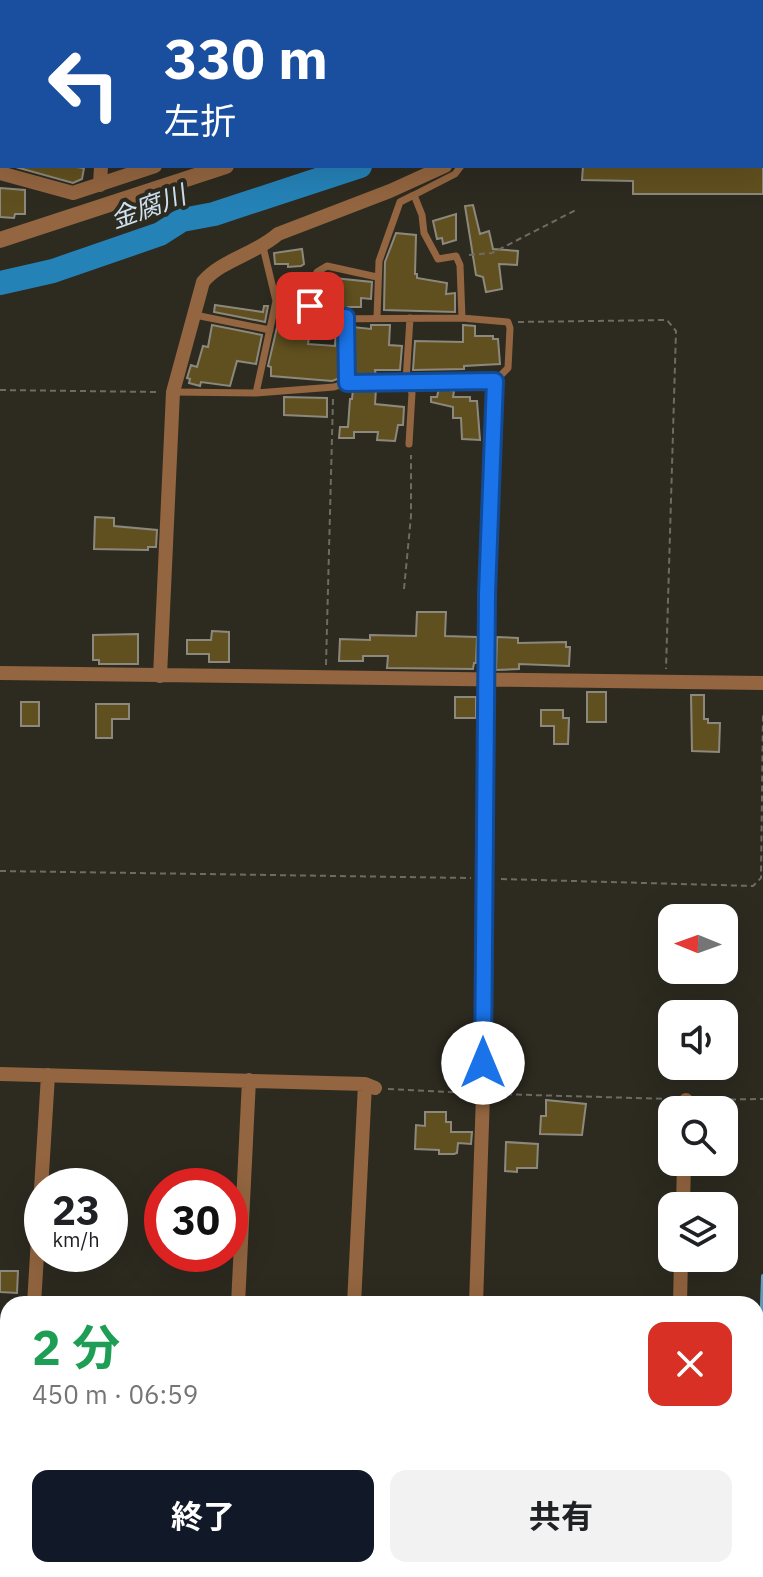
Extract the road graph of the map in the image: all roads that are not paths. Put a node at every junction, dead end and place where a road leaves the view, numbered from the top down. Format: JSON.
{"nodes":[{"id":1,"x":101,"y":168,"type":"edge"},
{"id":2,"x":149,"y":168,"type":"edge"},
{"id":3,"x":220,"y":168,"type":"edge"},
{"id":4,"x":441,"y":168,"type":"edge"},
{"id":5,"x":460,"y":168,"type":"edge"},
{"id":6,"x":0,"y":173,"type":"edge"},
{"id":7,"x":100,"y":185,"type":"junction"},
{"id":8,"x":414,"y":195,"type":"junction"},
{"id":9,"x":0,"y":240,"type":"edge"},
{"id":10,"x":263,"y":247,"type":"junction"},
{"id":11,"x":377,"y":277,"type":"junction"},
{"id":12,"x":310,"y":299,"type":"junction"},
{"id":13,"x":276,"y":301,"type":"junction"},
{"id":14,"x":192,"y":314,"type":"junction"},
{"id":15,"x":346,"y":317,"type":"junction"},
{"id":16,"x":377,"y":317,"type":"junction"},
{"id":17,"x":410,"y":318,"type":"junction"},
{"id":18,"x":462,"y":318,"type":"junction"},
{"id":19,"x":270,"y":330,"type":"junction"},
{"id":20,"x":406,"y":381,"type":"junction"},
{"id":21,"x":495,"y":381,"type":"junction"},
{"id":22,"x":347,"y":383,"type":"junction"},
{"id":23,"x":173,"y":392,"type":"junction"},
{"id":24,"x":256,"y":393,"type":"junction"},
{"id":25,"x":409,"y":444,"type":"road end"},
{"id":26,"x":0,"y":673,"type":"edge"},
{"id":27,"x":160,"y":676,"type":"junction"},
{"id":28,"x":486,"y":679,"type":"junction"},
{"id":29,"x":763,"y":683,"type":"edge"},
{"id":30,"x":0,"y":1074,"type":"edge"},
{"id":31,"x":48,"y":1075,"type":"junction"},
{"id":32,"x":249,"y":1080,"type":"junction"},
{"id":33,"x":681,"y":1272,"type":"edge"},
{"id":34,"x":34,"y":1296,"type":"edge"},
{"id":35,"x":238,"y":1296,"type":"edge"},
{"id":36,"x":355,"y":1296,"type":"edge"},
{"id":37,"x":476,"y":1296,"type":"edge"},
{"id":38,"x":680,"y":1296,"type":"edge"}],
"edges":[{"from":1,"to":7,"type":"street"},
{"from":2,"to":7,"type":"street"},
{"from":3,"to":9,"type":"street"},
{"from":4,"to":10,"type":"street"},
{"from":5,"to":8,"type":"lane"},
{"from":6,"to":7,"type":"street"},
{"from":8,"to":11,"type":"lane"},
{"from":8,"to":18,"type":"lane"},
{"from":10,"to":13,"type":"lane"},
{"from":10,"to":14,"type":"street"},
{"from":11,"to":12,"type":"lane"},
{"from":11,"to":16,"type":"lane"},
{"from":12,"to":13,"type":"lane"},
{"from":12,"to":15,"type":"lane"},
{"from":13,"to":19,"type":"lane"},
{"from":14,"to":19,"type":"lane"},
{"from":14,"to":23,"type":"street"},
{"from":15,"to":16,"type":"lane"},
{"from":15,"to":22,"type":"lane"},
{"from":16,"to":17,"type":"lane"},
{"from":17,"to":18,"type":"lane"},
{"from":17,"to":20,"type":"lane"},
{"from":18,"to":21,"type":"lane"},
{"from":19,"to":24,"type":"lane"},
{"from":20,"to":21,"type":"lane"},
{"from":20,"to":22,"type":"lane"},
{"from":20,"to":25,"type":"lane"},
{"from":21,"to":28,"type":"street"},
{"from":22,"to":24,"type":"lane"},
{"from":23,"to":24,"type":"lane"},
{"from":23,"to":27,"type":"street"},
{"from":26,"to":27,"type":"street"},
{"from":27,"to":28,"type":"street"},
{"from":28,"to":29,"type":"street"},
{"from":28,"to":37,"type":"street"},
{"from":30,"to":31,"type":"street"},
{"from":31,"to":32,"type":"street"},
{"from":31,"to":34,"type":"street"},
{"from":32,"to":35,"type":"street"},
{"from":32,"to":36,"type":"street"},
{"from":33,"to":38,"type":"street"}]}
